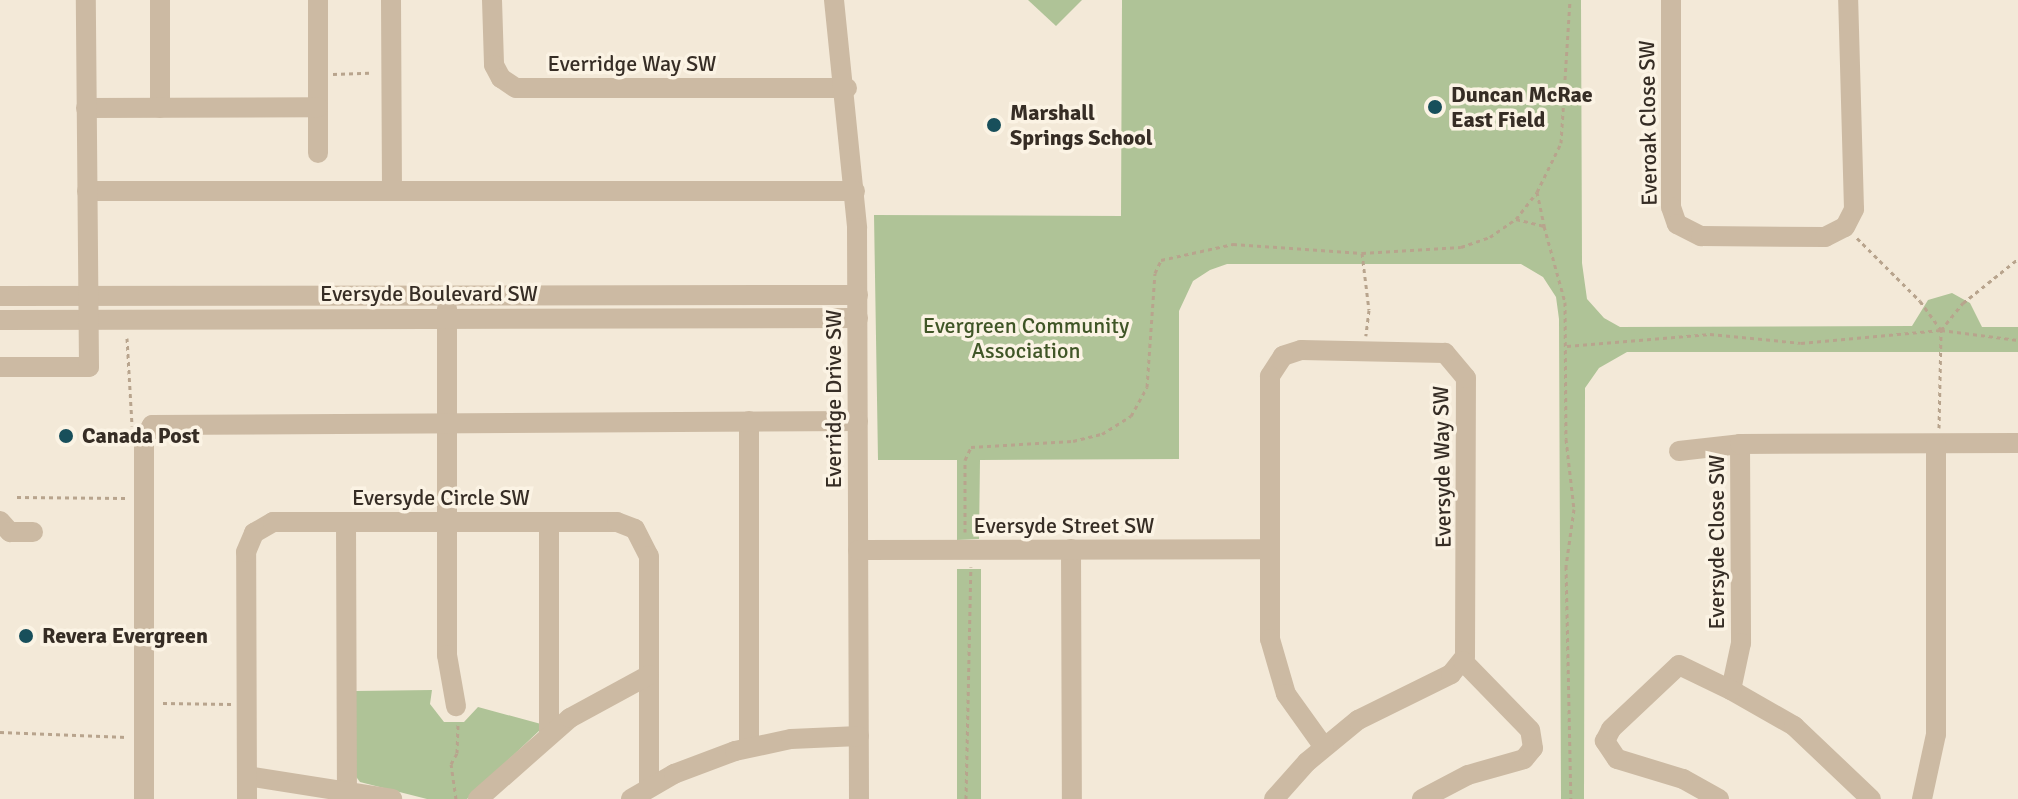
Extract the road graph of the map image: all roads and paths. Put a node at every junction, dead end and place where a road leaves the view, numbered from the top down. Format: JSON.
{"nodes":[{"id":1,"x":86,"y":0,"type":"edge"},
{"id":2,"x":160,"y":0,"type":"edge"},
{"id":3,"x":318,"y":0,"type":"edge"},
{"id":4,"x":391,"y":0,"type":"edge"},
{"id":5,"x":492,"y":0,"type":"edge"},
{"id":6,"x":834,"y":0,"type":"edge"},
{"id":7,"x":1570,"y":0,"type":"edge"},
{"id":8,"x":1671,"y":0,"type":"edge"},
{"id":9,"x":1848,"y":0,"type":"edge"},
{"id":10,"x":369,"y":73,"type":"dead end"},
{"id":11,"x":319,"y":75,"type":"junction"},
{"id":12,"x":847,"y":88,"type":"junction"},
{"id":13,"x":318,"y":107,"type":"junction"},
{"id":14,"x":86,"y":108,"type":"junction"},
{"id":15,"x":160,"y":108,"type":"junction"},
{"id":16,"x":318,"y":153,"type":"dead end"},
{"id":17,"x":87,"y":191,"type":"junction"},
{"id":18,"x":392,"y":191,"type":"junction"},
{"id":19,"x":855,"y":191,"type":"junction"},
{"id":20,"x":1537,"y":192,"type":"junction"},
{"id":21,"x":1516,"y":219,"type":"junction"},
{"id":22,"x":1544,"y":226,"type":"junction"},
{"id":23,"x":1845,"y":227,"type":"junction"},
{"id":24,"x":1362,"y":253,"type":"junction"},
{"id":25,"x":2018,"y":259,"type":"edge"},
{"id":26,"x":858,"y":295,"type":"junction"},
{"id":27,"x":0,"y":296,"type":"edge"},
{"id":28,"x":87,"y":296,"type":"junction"},
{"id":29,"x":447,"y":296,"type":"junction"},
{"id":30,"x":447,"y":318,"type":"junction"},
{"id":31,"x":858,"y":318,"type":"junction"},
{"id":32,"x":87,"y":319,"type":"junction"},
{"id":33,"x":0,"y":320,"type":"edge"},
{"id":34,"x":1941,"y":330,"type":"junction"},
{"id":35,"x":127,"y":334,"type":"dead end"},
{"id":36,"x":2018,"y":340,"type":"edge"},
{"id":37,"x":1567,"y":346,"type":"junction"},
{"id":38,"x":1366,"y":351,"type":"junction"},
{"id":39,"x":0,"y":367,"type":"edge"},
{"id":40,"x":749,"y":421,"type":"junction"},
{"id":41,"x":858,"y":421,"type":"junction"},
{"id":42,"x":447,"y":422,"type":"junction"},
{"id":43,"x":132,"y":440,"type":"dead end"},
{"id":44,"x":2018,"y":443,"type":"edge"},
{"id":45,"x":1740,"y":444,"type":"junction"},
{"id":46,"x":1936,"y":444,"type":"junction"},
{"id":47,"x":1679,"y":451,"type":"dead end"},
{"id":48,"x":17,"y":497,"type":"dead end"},
{"id":49,"x":130,"y":498,"type":"dead end"},
{"id":50,"x":0,"y":521,"type":"edge"},
{"id":51,"x":346,"y":522,"type":"junction"},
{"id":52,"x":447,"y":522,"type":"junction"},
{"id":53,"x":549,"y":522,"type":"junction"},
{"id":54,"x":33,"y":532,"type":"dead end"},
{"id":55,"x":1071,"y":549,"type":"junction"},
{"id":56,"x":1269,"y":549,"type":"junction"},
{"id":57,"x":858,"y":550,"type":"junction"},
{"id":58,"x":968,"y":550,"type":"junction"},
{"id":59,"x":1463,"y":661,"type":"junction"},
{"id":60,"x":649,"y":675,"type":"junction"},
{"id":61,"x":1731,"y":690,"type":"junction"},
{"id":62,"x":145,"y":703,"type":"junction"},
{"id":63,"x":247,"y":703,"type":"junction"},
{"id":64,"x":456,"y":706,"type":"joint"},
{"id":65,"x":0,"y":732,"type":"edge"},
{"id":66,"x":549,"y":734,"type":"junction"},
{"id":67,"x":859,"y":736,"type":"junction"},
{"id":68,"x":128,"y":737,"type":"dead end"},
{"id":69,"x":749,"y":747,"type":"junction"},
{"id":70,"x":1324,"y":747,"type":"junction"},
{"id":71,"x":247,"y":776,"type":"junction"},
{"id":72,"x":649,"y":787,"type":"junction"},
{"id":73,"x":347,"y":789,"type":"junction"},
{"id":74,"x":144,"y":799,"type":"edge"},
{"id":75,"x":247,"y":799,"type":"edge"},
{"id":76,"x":392,"y":799,"type":"edge"},
{"id":77,"x":456,"y":799,"type":"edge"},
{"id":78,"x":478,"y":799,"type":"edge"},
{"id":79,"x":631,"y":799,"type":"edge"},
{"id":80,"x":859,"y":799,"type":"edge"},
{"id":81,"x":966,"y":799,"type":"edge"},
{"id":82,"x":1072,"y":799,"type":"edge"},
{"id":83,"x":1274,"y":799,"type":"edge"},
{"id":84,"x":1422,"y":799,"type":"edge"},
{"id":85,"x":1571,"y":799,"type":"edge"},
{"id":86,"x":1719,"y":799,"type":"edge"},
{"id":87,"x":1871,"y":799,"type":"edge"},
{"id":88,"x":1922,"y":799,"type":"edge"}],
"edges":[{"from":1,"to":14,"type":"street"},
{"from":2,"to":15,"type":"street"},
{"from":3,"to":11,"type":"street"},
{"from":4,"to":18,"type":"street"},
{"from":5,"to":12,"type":"street","name":"Everridge Way SW"},
{"from":6,"to":12,"type":"street","name":"Everridge Drive SW"},
{"from":7,"to":20,"type":"path"},
{"from":8,"to":23,"type":"street","name":"Everoak Close SW"},
{"from":9,"to":23,"type":"street"},
{"from":10,"to":11,"type":"path"},
{"from":11,"to":13,"type":"street"},
{"from":12,"to":19,"type":"street","name":"Everridge Drive SW"},
{"from":13,"to":15,"type":"street"},
{"from":13,"to":16,"type":"street"},
{"from":14,"to":15,"type":"street"},
{"from":14,"to":17,"type":"street"},
{"from":17,"to":18,"type":"street"},
{"from":17,"to":28,"type":"street"},
{"from":18,"to":19,"type":"street"},
{"from":19,"to":26,"type":"street","name":"Everridge Drive SW"},
{"from":20,"to":21,"type":"path"},
{"from":20,"to":22,"type":"path"},
{"from":21,"to":22,"type":"path"},
{"from":21,"to":24,"type":"path"},
{"from":22,"to":37,"type":"path"},
{"from":23,"to":34,"type":"path"},
{"from":24,"to":38,"type":"path"},
{"from":24,"to":58,"type":"path"},
{"from":25,"to":34,"type":"path"},
{"from":26,"to":29,"type":"street","name":"Eversyde Boulevard SW"},
{"from":26,"to":31,"type":"street","name":"Everridge Drive SW"},
{"from":27,"to":28,"type":"street","name":"Eversyde Boulevard SW"},
{"from":28,"to":29,"type":"street","name":"Eversyde Boulevard SW"},
{"from":28,"to":32,"type":"street"},
{"from":29,"to":30,"type":"street"},
{"from":30,"to":31,"type":"street","name":"Eversyde Boulevard SW"},
{"from":30,"to":32,"type":"street","name":"Eversyde Boulevard SW"},
{"from":30,"to":42,"type":"street"},
{"from":31,"to":41,"type":"street","name":"Everridge Drive SW"},
{"from":32,"to":33,"type":"street","name":"Eversyde Boulevard SW"},
{"from":32,"to":39,"type":"street"},
{"from":34,"to":36,"type":"path"},
{"from":34,"to":37,"type":"path"},
{"from":34,"to":46,"type":"path"},
{"from":35,"to":43,"type":"path"},
{"from":37,"to":85,"type":"path"},
{"from":38,"to":56,"type":"street","name":"Eversyde Way SW"},
{"from":38,"to":59,"type":"street","name":"Eversyde Way SW"},
{"from":40,"to":41,"type":"street"},
{"from":40,"to":42,"type":"street"},
{"from":40,"to":69,"type":"street"},
{"from":41,"to":57,"type":"street","name":"Everridge Drive SW"},
{"from":42,"to":52,"type":"street"},
{"from":42,"to":62,"type":"street"},
{"from":44,"to":46,"type":"street","name":"Eversyde Close SW"},
{"from":45,"to":46,"type":"street","name":"Eversyde Close SW"},
{"from":45,"to":47,"type":"street"},
{"from":45,"to":61,"type":"street","name":"Eversyde Close SW"},
{"from":46,"to":88,"type":"street"},
{"from":48,"to":49,"type":"path"},
{"from":50,"to":54,"type":"street"},
{"from":51,"to":52,"type":"street","name":"Eversyde Circle SW"},
{"from":51,"to":63,"type":"street","name":"Eversyde Circle SW"},
{"from":51,"to":73,"type":"street"},
{"from":52,"to":53,"type":"street","name":"Eversyde Circle SW"},
{"from":52,"to":64,"type":"street"},
{"from":53,"to":60,"type":"street","name":"Eversyde Circle SW"},
{"from":53,"to":66,"type":"street"},
{"from":55,"to":56,"type":"street","name":"Eversyde Street SW"},
{"from":55,"to":58,"type":"street","name":"Eversyde Street SW"},
{"from":55,"to":82,"type":"street"},
{"from":56,"to":70,"type":"street","name":"Eversyde Way SW"},
{"from":57,"to":58,"type":"street","name":"Eversyde Street SW"},
{"from":57,"to":67,"type":"street","name":"Everridge Drive SW"},
{"from":58,"to":81,"type":"path"},
{"from":59,"to":70,"type":"street"},
{"from":59,"to":84,"type":"street"},
{"from":60,"to":66,"type":"street"},
{"from":60,"to":72,"type":"street","name":"Eversyde Circle SW"},
{"from":61,"to":86,"type":"street"},
{"from":61,"to":87,"type":"street"},
{"from":62,"to":63,"type":"path"},
{"from":62,"to":74,"type":"street"},
{"from":63,"to":71,"type":"street","name":"Eversyde Circle SW"},
{"from":64,"to":77,"type":"path"},
{"from":65,"to":68,"type":"path"},
{"from":66,"to":78,"type":"street"},
{"from":67,"to":69,"type":"street"},
{"from":67,"to":80,"type":"street","name":"Everridge Drive SW"},
{"from":69,"to":72,"type":"street"},
{"from":70,"to":83,"type":"street"},
{"from":71,"to":73,"type":"street"},
{"from":71,"to":75,"type":"street","name":"Eversyde Circle SW"},
{"from":72,"to":79,"type":"street"},
{"from":73,"to":76,"type":"street"}]}
